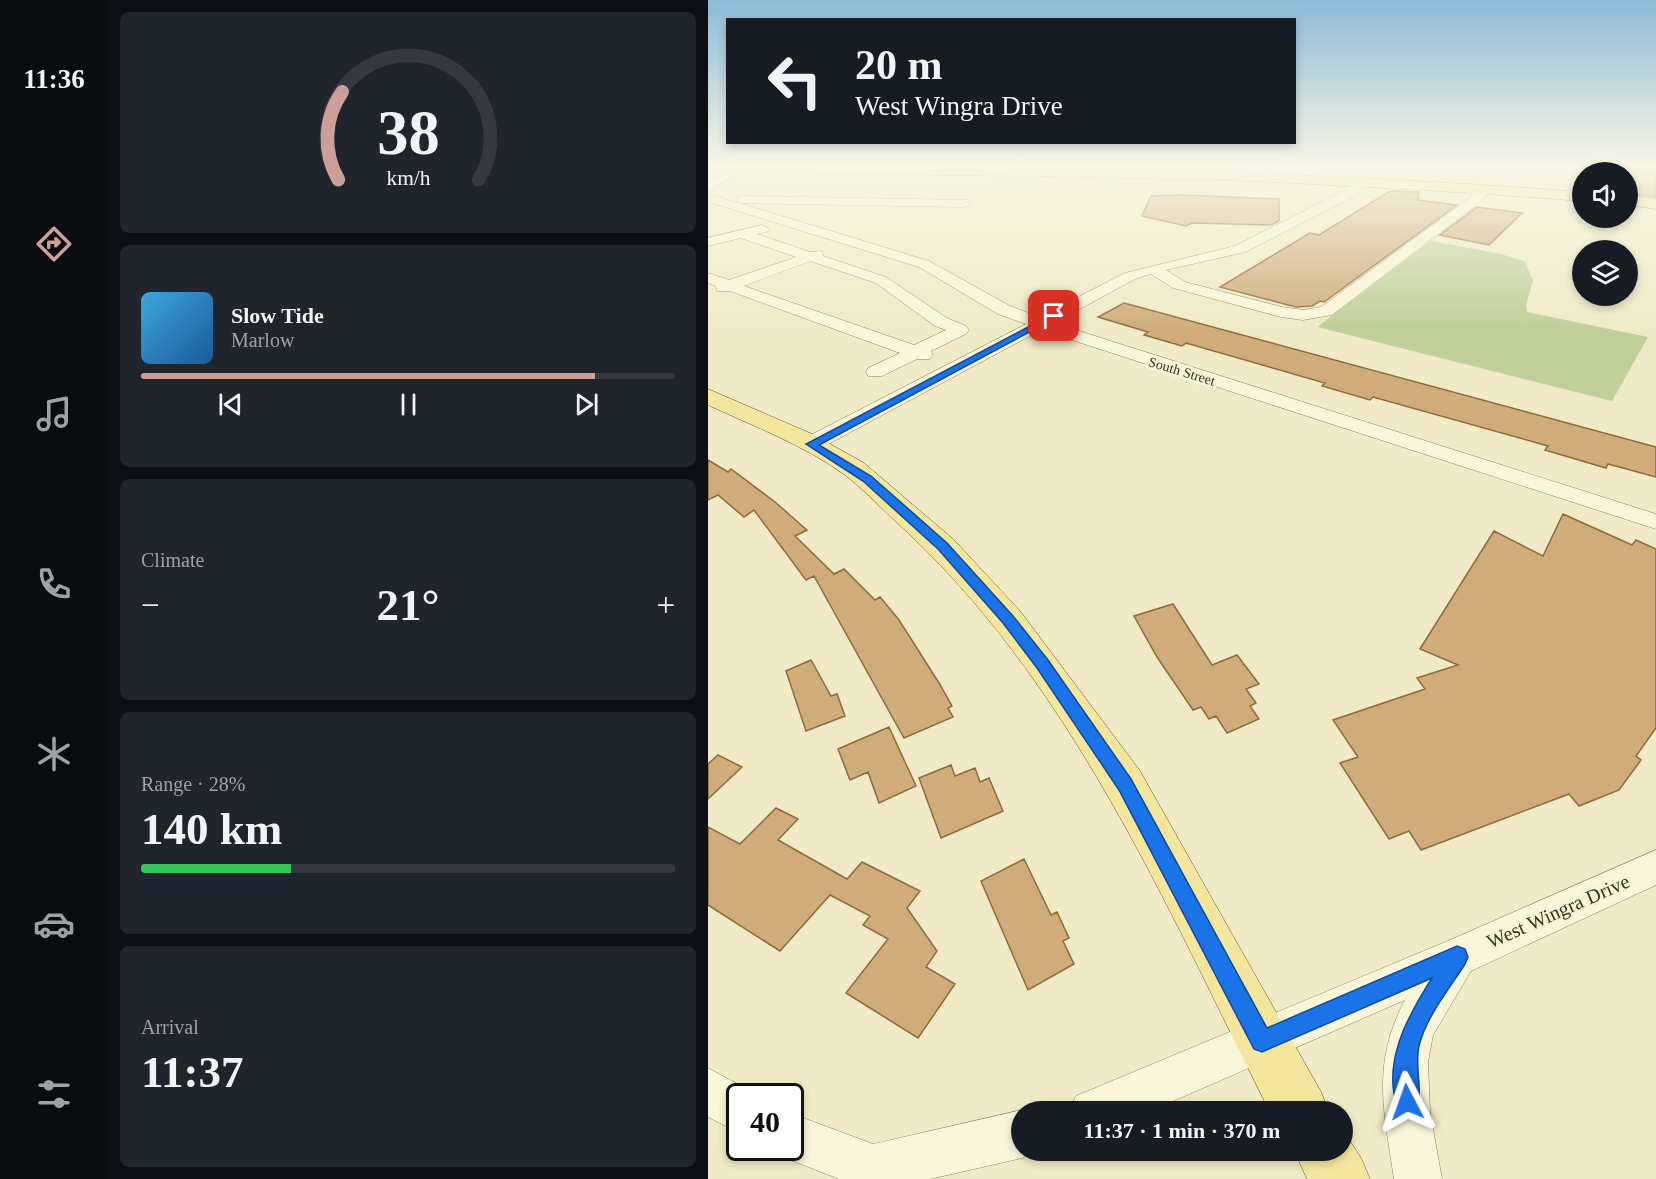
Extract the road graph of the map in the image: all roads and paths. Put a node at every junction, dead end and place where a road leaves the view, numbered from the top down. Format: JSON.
{"nodes":[{"id":1,"x":1447,"y":221,"type":"edge"},
{"id":2,"x":786,"y":222,"type":"joint"},
{"id":3,"x":1294,"y":222,"type":"joint"},
{"id":4,"x":1314,"y":226,"type":"dead end"},
{"id":5,"x":745,"y":235,"type":"junction"},
{"id":6,"x":853,"y":241,"type":"junction"},
{"id":7,"x":708,"y":243,"type":"edge"},
{"id":8,"x":812,"y":256,"type":"junction"},
{"id":9,"x":1153,"y":269,"type":"junction"},
{"id":10,"x":708,"y":278,"type":"edge"},
{"id":11,"x":729,"y":286,"type":"junction"},
{"id":12,"x":708,"y":293,"type":"edge"},
{"id":13,"x":924,"y":294,"type":"dead end"},
{"id":14,"x":906,"y":299,"type":"junction"},
{"id":15,"x":1040,"y":323,"type":"junction"},
{"id":16,"x":915,"y":352,"type":"junction"},
{"id":17,"x":957,"y":367,"type":"junction"},
{"id":18,"x":875,"y":372,"type":"dead end"},
{"id":19,"x":708,"y":396,"type":"edge"},
{"id":20,"x":811,"y":444,"type":"junction"},
{"id":21,"x":1656,"y":522,"type":"edge"},
{"id":22,"x":1656,"y":867,"type":"edge"},
{"id":23,"x":1457,"y":957,"type":"junction"},
{"id":24,"x":1262,"y":1041,"type":"junction"},
{"id":25,"x":708,"y":1090,"type":"edge"},
{"id":26,"x":726,"y":1101,"type":"edge"},
{"id":27,"x":1118,"y":1101,"type":"edge"},
{"id":28,"x":1295,"y":1101,"type":"edge"},
{"id":29,"x":1011,"y":1137,"type":"edge"},
{"id":30,"x":804,"y":1141,"type":"edge"},
{"id":31,"x":1329,"y":1161,"type":"edge"},
{"id":32,"x":1340,"y":1179,"type":"edge"},
{"id":33,"x":1418,"y":1179,"type":"edge"}],
"edges":[{"from":1,"to":9,"type":"street"},
{"from":2,"to":5,"type":"street"},
{"from":2,"to":6,"type":"street","name":"South Street"},
{"from":3,"to":4,"type":"street"},
{"from":3,"to":9,"type":"street"},
{"from":5,"to":7,"type":"street"},
{"from":5,"to":8,"type":"street"},
{"from":6,"to":8,"type":"street"},
{"from":6,"to":15,"type":"street","name":"South Street"},
{"from":8,"to":11,"type":"street"},
{"from":8,"to":14,"type":"street"},
{"from":9,"to":15,"type":"street"},
{"from":10,"to":11,"type":"street"},
{"from":11,"to":12,"type":"street"},
{"from":11,"to":16,"type":"street"},
{"from":13,"to":14,"type":"street"},
{"from":14,"to":16,"type":"street"},
{"from":15,"to":17,"type":"street"},
{"from":15,"to":21,"type":"street","name":"South Street"},
{"from":16,"to":17,"type":"street"},
{"from":16,"to":18,"type":"street"},
{"from":17,"to":20,"type":"street"},
{"from":19,"to":20,"type":"main road"},
{"from":20,"to":24,"type":"main road"},
{"from":22,"to":23,"type":"street","name":"West Wingra Drive"},
{"from":23,"to":24,"type":"street","name":"West Wingra Drive"},
{"from":23,"to":33,"type":"street"},
{"from":24,"to":27,"type":"street","name":"West Wingra Drive"},
{"from":24,"to":28,"type":"main road"},
{"from":25,"to":26,"type":"street"},
{"from":29,"to":30,"type":"street"},
{"from":31,"to":32,"type":"main road"}]}
